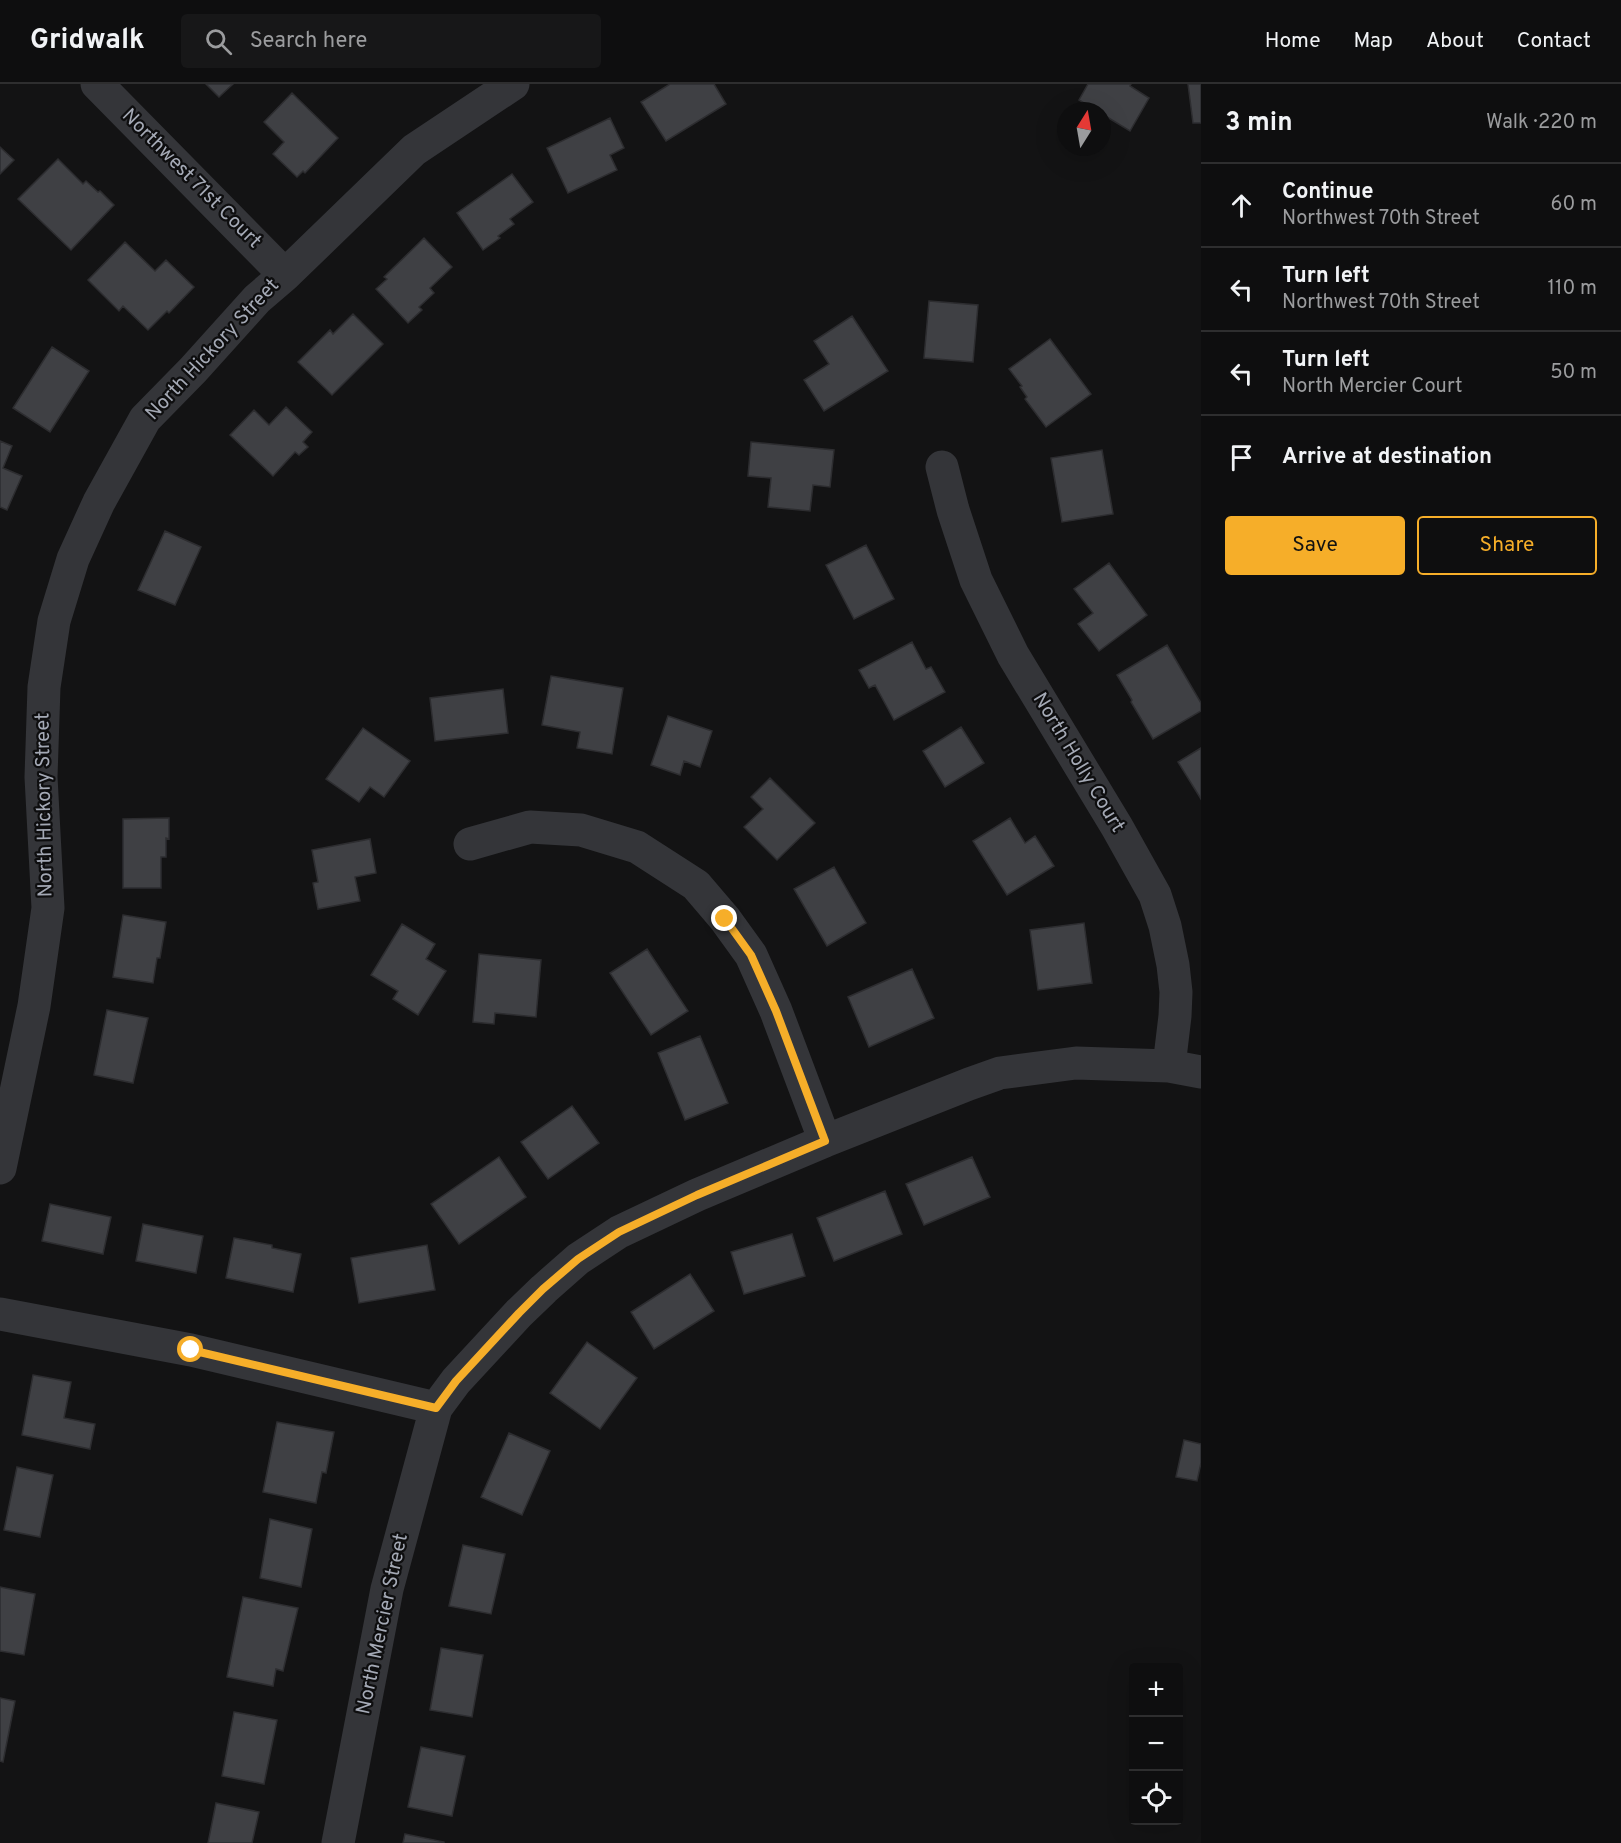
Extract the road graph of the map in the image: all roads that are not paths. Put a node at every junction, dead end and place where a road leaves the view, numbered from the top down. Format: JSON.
{"nodes":[{"id":1,"x":97,"y":84,"type":"edge"},
{"id":2,"x":513,"y":84,"type":"edge"},
{"id":3,"x":285,"y":275,"type":"junction"},
{"id":4,"x":942,"y":467,"type":"dead end"},
{"id":5,"x":470,"y":844,"type":"dead end"},
{"id":6,"x":1168,"y":1066,"type":"junction"},
{"id":7,"x":1201,"y":1072,"type":"edge"},
{"id":8,"x":825,"y":1141,"type":"junction"},
{"id":9,"x":0,"y":1168,"type":"edge"},
{"id":10,"x":0,"y":1314,"type":"edge"},
{"id":11,"x":436,"y":1408,"type":"junction"},
{"id":12,"x":338,"y":1843,"type":"edge"}],
"edges":[{"from":1,"to":3,"type":"street","name":"Northwest 71st Court"},
{"from":2,"to":3,"type":"street","name":"North Hickory Street"},
{"from":3,"to":9,"type":"street","name":"North Hickory Street"},
{"from":4,"to":6,"type":"street","name":"North Holly Court"},
{"from":5,"to":8,"type":"street"},
{"from":6,"to":7,"type":"street"},
{"from":6,"to":8,"type":"street"},
{"from":8,"to":11,"type":"street"},
{"from":10,"to":11,"type":"street"},
{"from":11,"to":12,"type":"street","name":"North Mercier Street"}]}
